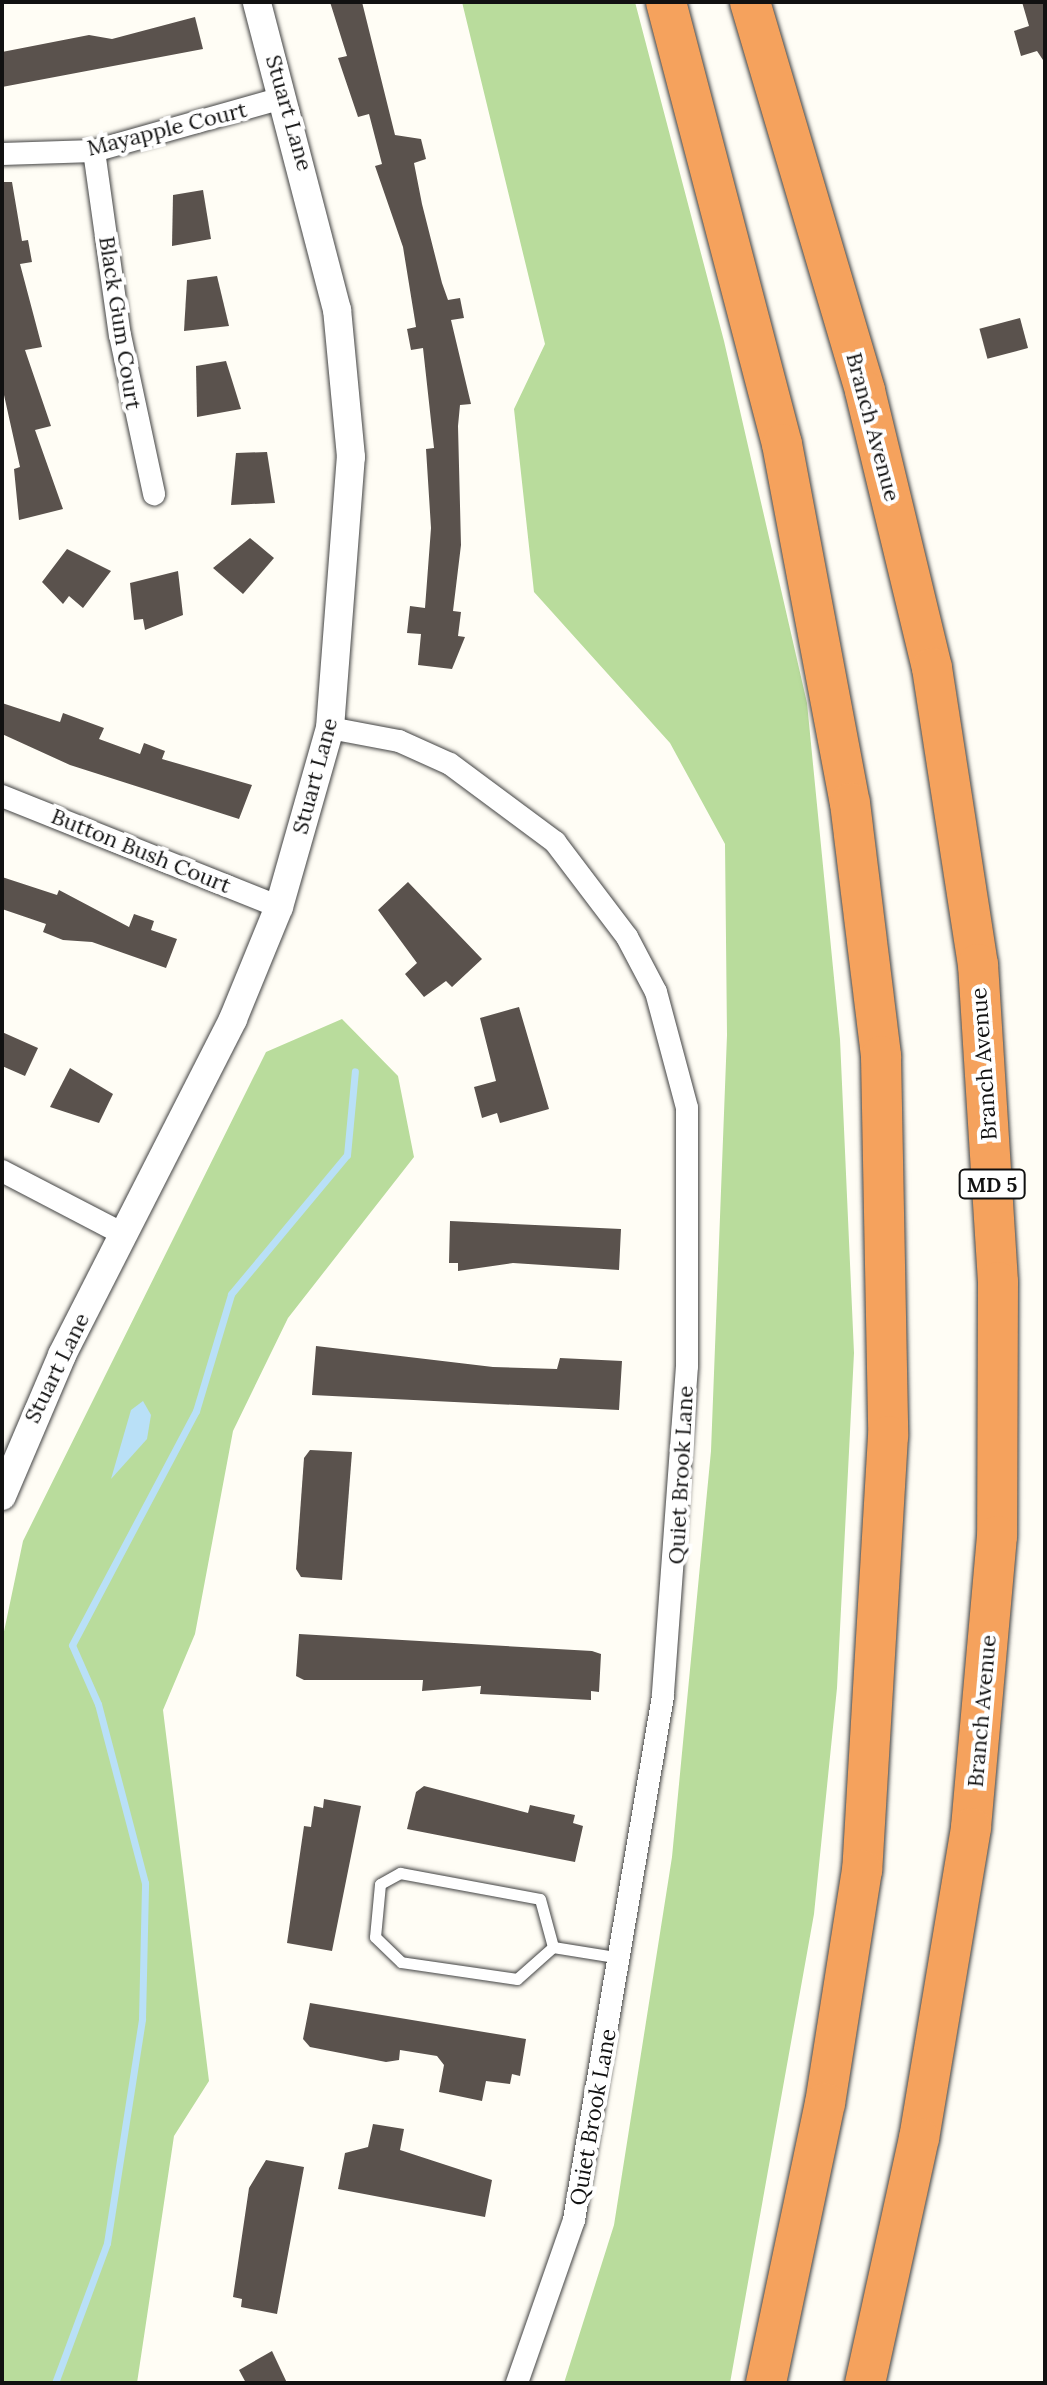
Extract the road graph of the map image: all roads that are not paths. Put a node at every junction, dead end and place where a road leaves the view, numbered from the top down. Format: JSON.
{"nodes":[{"id":1,"x":257,"y":2,"type":"edge"},
{"id":2,"x":666,"y":2,"type":"edge"},
{"id":3,"x":750,"y":2,"type":"edge"},
{"id":4,"x":283,"y":98,"type":"junction"},
{"id":5,"x":94,"y":151,"type":"junction"},
{"id":6,"x":2,"y":154,"type":"edge"},
{"id":7,"x":154,"y":494,"type":"dead end"},
{"id":8,"x":330,"y":728,"type":"junction"},
{"id":9,"x":2,"y":796,"type":"edge"},
{"id":10,"x":279,"y":907,"type":"junction"},
{"id":11,"x":2,"y":1171,"type":"edge"},
{"id":12,"x":123,"y":1234,"type":"junction"},
{"id":13,"x":2,"y":1496,"type":"edge"},
{"id":14,"x":553,"y":1947,"type":"junction"},
{"id":15,"x":622,"y":1958,"type":"junction"},
{"id":16,"x":517,"y":2383,"type":"edge"},
{"id":17,"x":766,"y":2383,"type":"edge"},
{"id":18,"x":865,"y":2383,"type":"edge"}],
"edges":[{"from":1,"to":4,"type":"street","name":"Stuart Lane"},
{"from":2,"to":17,"type":"highway"},
{"from":3,"to":18,"type":"highway","name":"Branch Avenue","number":"MD 5"},
{"from":4,"to":5,"type":"street","name":"Mayapple Court"},
{"from":4,"to":8,"type":"street","name":"Stuart Lane"},
{"from":5,"to":6,"type":"street","name":"Mayapple Court"},
{"from":5,"to":7,"type":"street","name":"Black Gum Court"},
{"from":8,"to":10,"type":"street","name":"Stuart Lane"},
{"from":8,"to":15,"type":"street","name":"Quiet Brook Lane"},
{"from":9,"to":10,"type":"street","name":"Button Bush Court"},
{"from":10,"to":12,"type":"street","name":"Stuart Lane"},
{"from":11,"to":12,"type":"street"},
{"from":12,"to":13,"type":"street","name":"Stuart Lane"},
{"from":14,"to":14,"type":"lane"},
{"from":14,"to":15,"type":"lane"},
{"from":15,"to":16,"type":"street","name":"Quiet Brook Lane"}]}
